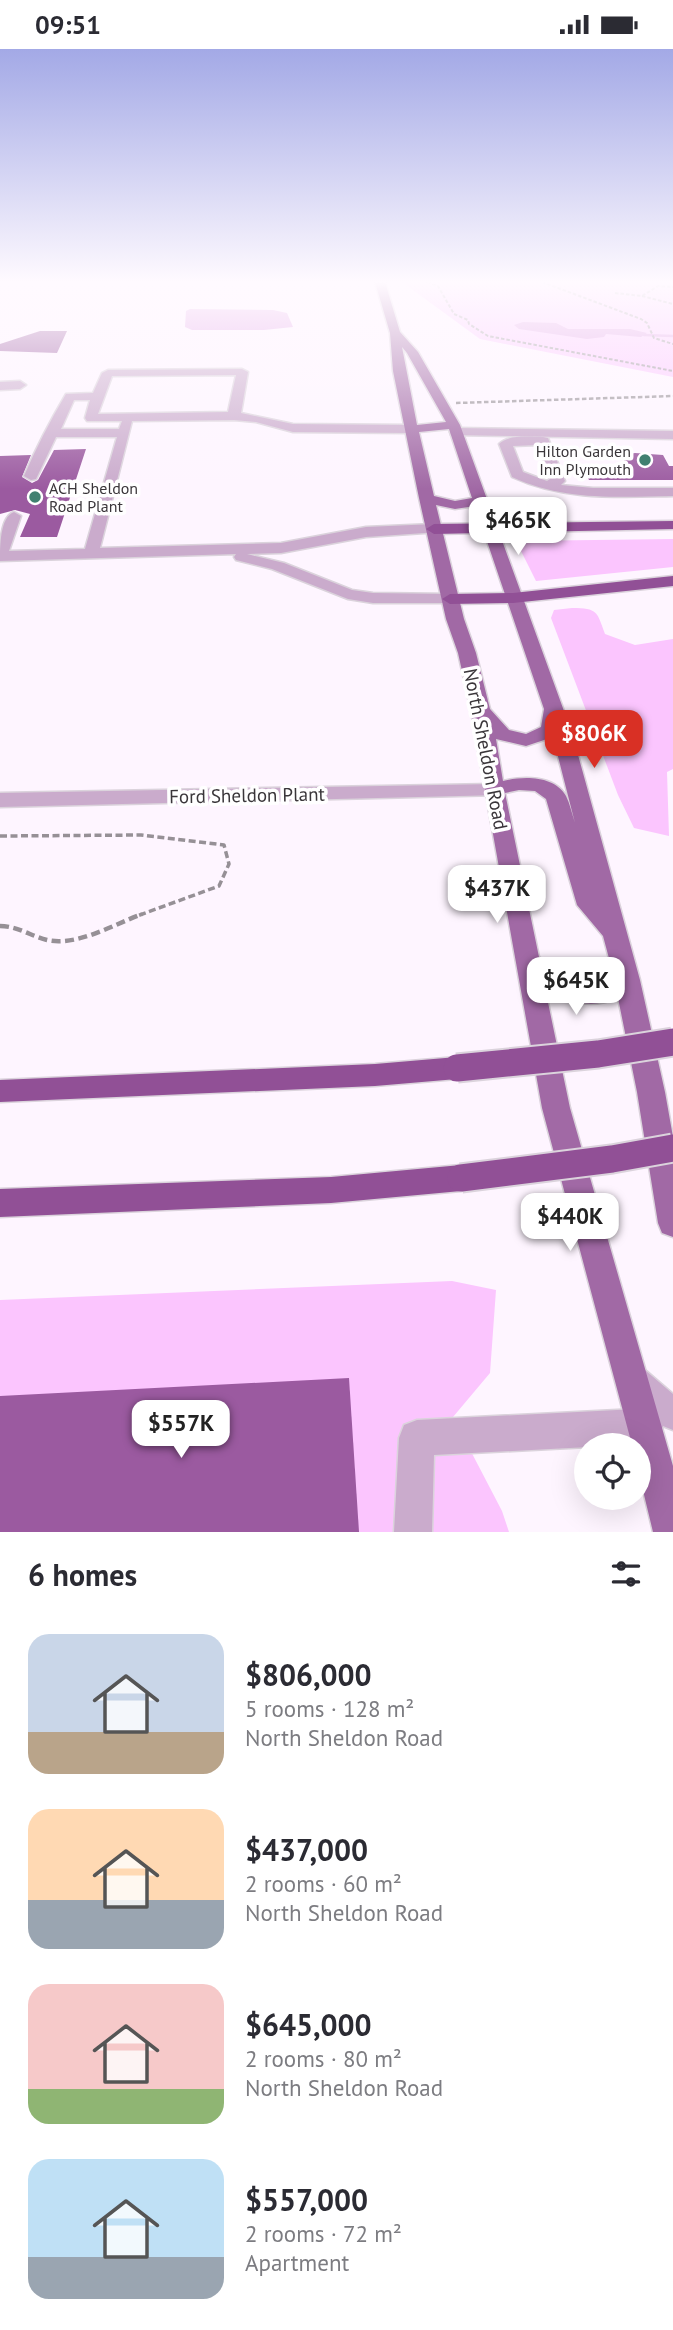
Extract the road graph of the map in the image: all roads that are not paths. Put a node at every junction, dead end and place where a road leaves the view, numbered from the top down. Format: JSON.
{"nodes":[{"id":1,"x":397,"y":351,"type":"edge"},
{"id":2,"x":411,"y":351,"type":"edge"},
{"id":3,"x":20,"y":385,"type":"dead end"},
{"id":4,"x":0,"y":386,"type":"edge"},
{"id":5,"x":97,"y":396,"type":"junction"},
{"id":6,"x":234,"y":416,"type":"junction"},
{"id":7,"x":129,"y":417,"type":"junction"},
{"id":8,"x":411,"y":429,"type":"junction"},
{"id":9,"x":455,"y":429,"type":"junction"},
{"id":10,"x":53,"y":433,"type":"junction"},
{"id":11,"x":124,"y":433,"type":"junction"},
{"id":12,"x":541,"y":435,"type":"junction"},
{"id":13,"x":673,"y":435,"type":"edge"},
{"id":14,"x":673,"y":445,"type":"edge"},
{"id":15,"x":31,"y":476,"type":"dead end"},
{"id":16,"x":548,"y":486,"type":"junction"},
{"id":17,"x":673,"y":492,"type":"edge"},
{"id":18,"x":426,"y":498,"type":"junction"},
{"id":19,"x":480,"y":502,"type":"junction"},
{"id":20,"x":14,"y":516,"type":"dead end"},
{"id":21,"x":673,"y":525,"type":"edge"},
{"id":22,"x":488,"y":528,"type":"junction"},
{"id":23,"x":435,"y":529,"type":"junction"},
{"id":24,"x":223,"y":552,"type":"junction"},
{"id":25,"x":0,"y":554,"type":"edge"},
{"id":26,"x":91,"y":554,"type":"junction"},
{"id":27,"x":673,"y":580,"type":"edge"},
{"id":28,"x":513,"y":598,"type":"junction"},
{"id":29,"x":450,"y":599,"type":"junction"},
{"id":30,"x":554,"y":708,"type":"junction"},
{"id":31,"x":481,"y":711,"type":"junction"},
{"id":32,"x":494,"y":790,"type":"junction"},
{"id":33,"x":0,"y":800,"type":"edge"},
{"id":34,"x":615,"y":934,"type":"junction"},
{"id":35,"x":527,"y":961,"type":"junction"},
{"id":36,"x":627,"y":980,"type":"junction"},
{"id":37,"x":673,"y":1042,"type":"edge"},
{"id":38,"x":0,"y":1091,"type":"edge"},
{"id":39,"x":673,"y":1148,"type":"edge"},
{"id":40,"x":0,"y":1203,"type":"edge"},
{"id":41,"x":673,"y":1223,"type":"edge"},
{"id":42,"x":634,"y":1382,"type":"joint"},
{"id":43,"x":659,"y":1419,"type":"edge"},
{"id":44,"x":413,"y":1532,"type":"edge"},
{"id":45,"x":672,"y":1532,"type":"edge"}],
"edges":[{"from":1,"to":8,"type":"main road","name":"North Sheldon Road"},
{"from":2,"to":9,"type":"main road","name":"North Sheldon Road"},
{"from":3,"to":4,"type":"street"},
{"from":5,"to":6,"type":"street"},
{"from":5,"to":7,"type":"street"},
{"from":5,"to":10,"type":"street"},
{"from":6,"to":7,"type":"street"},
{"from":6,"to":8,"type":"street"},
{"from":7,"to":11,"type":"street"},
{"from":8,"to":9,"type":"main road"},
{"from":8,"to":18,"type":"main road","name":"North Sheldon Road"},
{"from":9,"to":12,"type":"street"},
{"from":9,"to":19,"type":"main road","name":"North Sheldon Road"},
{"from":10,"to":11,"type":"street"},
{"from":10,"to":15,"type":"street"},
{"from":11,"to":26,"type":"street"},
{"from":12,"to":13,"type":"street"},
{"from":12,"to":14,"type":"street"},
{"from":12,"to":16,"type":"street"},
{"from":12,"to":16,"type":"street"},
{"from":16,"to":17,"type":"street"},
{"from":18,"to":19,"type":"main road"},
{"from":18,"to":23,"type":"main road","name":"North Sheldon Road"},
{"from":19,"to":22,"type":"main road","name":"North Sheldon Road"},
{"from":20,"to":25,"type":"street"},
{"from":21,"to":22,"type":"highway"},
{"from":22,"to":23,"type":"highway"},
{"from":22,"to":28,"type":"main road","name":"North Sheldon Road"},
{"from":23,"to":24,"type":"street"},
{"from":23,"to":29,"type":"main road","name":"North Sheldon Road"},
{"from":24,"to":26,"type":"street"},
{"from":24,"to":29,"type":"street"},
{"from":25,"to":26,"type":"street"},
{"from":27,"to":28,"type":"highway"},
{"from":28,"to":29,"type":"highway"},
{"from":28,"to":30,"type":"main road","name":"North Sheldon Road"},
{"from":29,"to":31,"type":"main road","name":"North Sheldon Road"},
{"from":30,"to":31,"type":"main road"},
{"from":30,"to":34,"type":"main road","name":"North Sheldon Road"},
{"from":31,"to":32,"type":"main road","name":"North Sheldon Road"},
{"from":32,"to":33,"type":"street","name":"Ford Sheldon Plant"},
{"from":32,"to":34,"type":"main road"},
{"from":32,"to":35,"type":"main road","name":"North Sheldon Road"},
{"from":34,"to":36,"type":"main road","name":"North Sheldon Road"},
{"from":35,"to":36,"type":"main road"},
{"from":35,"to":42,"type":"main road","name":"North Sheldon Road"},
{"from":36,"to":41,"type":"main road","name":"North Sheldon Road"},
{"from":37,"to":38,"type":"highway","bridge":true},
{"from":39,"to":40,"type":"highway","bridge":true},
{"from":42,"to":43,"type":"street"},
{"from":43,"to":44,"type":"street"},
{"from":43,"to":45,"type":"main road"}]}
